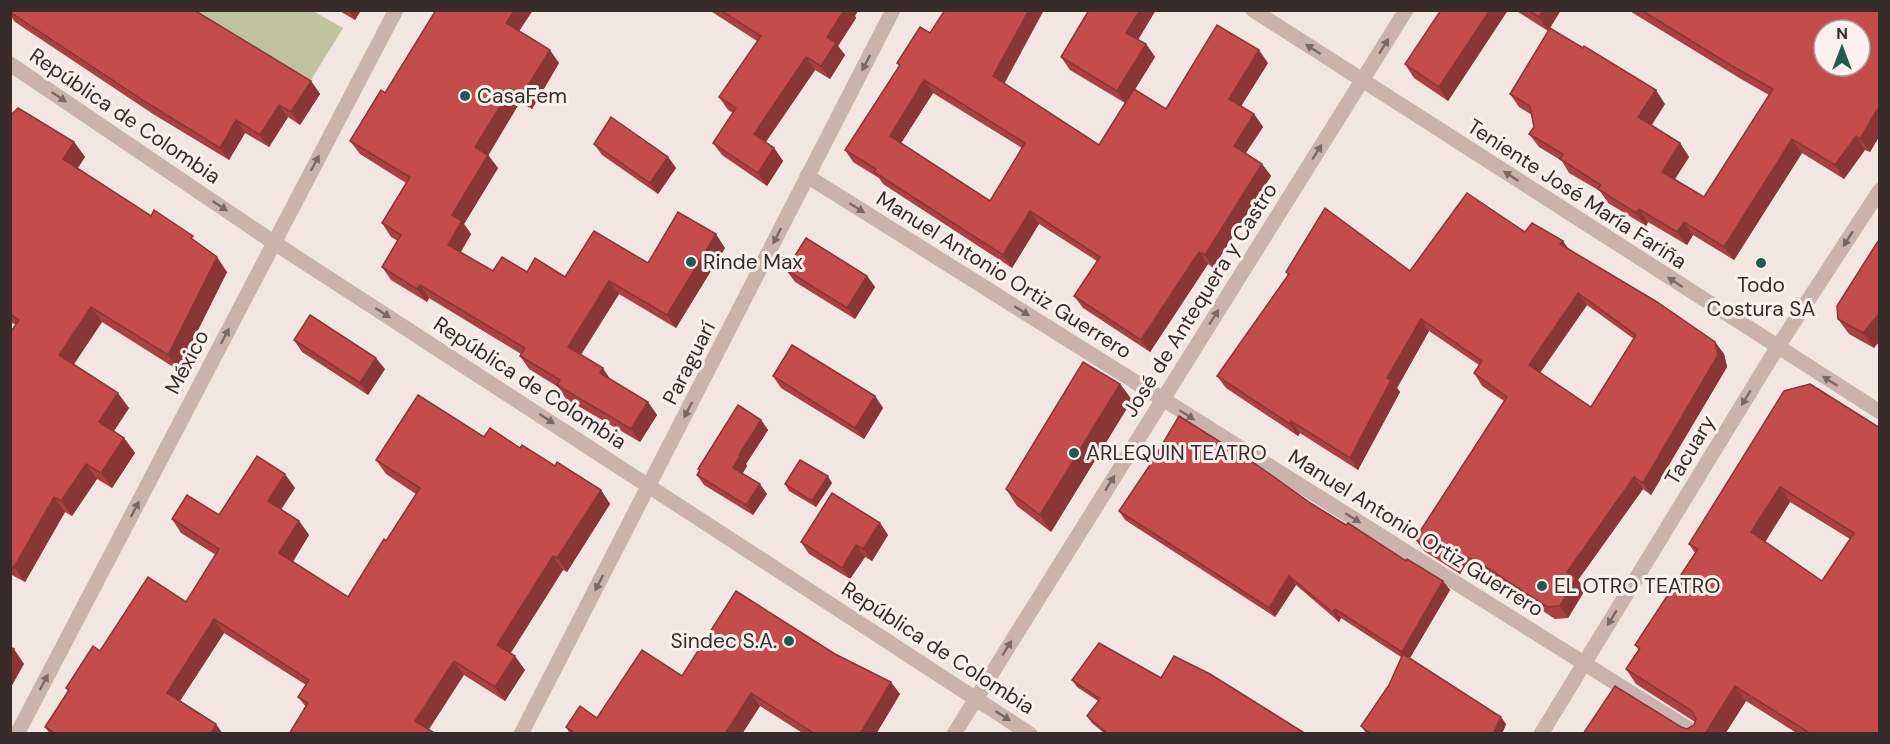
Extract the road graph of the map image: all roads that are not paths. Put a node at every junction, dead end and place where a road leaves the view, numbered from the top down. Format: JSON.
{"nodes":[{"id":1,"x":396,"y":10,"type":"edge"},
{"id":2,"x":893,"y":10,"type":"edge"},
{"id":3,"x":1253,"y":10,"type":"edge"},
{"id":4,"x":1406,"y":10,"type":"edge"},
{"id":5,"x":10,"y":64,"type":"edge"},
{"id":6,"x":1362,"y":81,"type":"junction"},
{"id":7,"x":807,"y":177,"type":"junction"},
{"id":8,"x":1880,"y":190,"type":"edge"},
{"id":9,"x":273,"y":242,"type":"junction"},
{"id":10,"x":1777,"y":348,"type":"junction"},
{"id":11,"x":1162,"y":399,"type":"junction"},
{"id":12,"x":1880,"y":412,"type":"edge"},
{"id":13,"x":650,"y":486,"type":"junction"},
{"id":14,"x":1585,"y":663,"type":"junction"},
{"id":15,"x":976,"y":699,"type":"junction"},
{"id":16,"x":17,"y":734,"type":"edge"},
{"id":17,"x":521,"y":734,"type":"edge"},
{"id":18,"x":954,"y":734,"type":"edge"},
{"id":19,"x":1030,"y":734,"type":"edge"},
{"id":20,"x":1541,"y":734,"type":"edge"},
{"id":21,"x":1697,"y":734,"type":"edge"}],
"edges":[{"from":9,"to":1,"type":"street","name":"México","one_way":true},
{"from":2,"to":7,"type":"street","name":"Paraguarí","one_way":true},
{"from":6,"to":3,"type":"street","name":"Teniente José María Fariña","one_way":true},
{"from":6,"to":4,"type":"street","name":"José de Antequera y Castro","one_way":true},
{"from":5,"to":9,"type":"street","name":"República de Colombia","one_way":true},
{"from":10,"to":6,"type":"street","name":"Teniente José María Fariña","one_way":true},
{"from":11,"to":6,"type":"street","name":"José de Antequera y Castro","one_way":true},
{"from":7,"to":11,"type":"street","name":"Manuel Antonio Ortiz Guerrero","one_way":true},
{"from":7,"to":13,"type":"street","name":"Paraguarí","one_way":true},
{"from":8,"to":10,"type":"street","name":"Tacuary","one_way":true},
{"from":9,"to":13,"type":"street","name":"República de Colombia","one_way":true},
{"from":16,"to":9,"type":"street","name":"México","one_way":true},
{"from":12,"to":10,"type":"street","name":"Teniente José María Fariña","one_way":true},
{"from":10,"to":14,"type":"street","name":"Tacuary","one_way":true},
{"from":11,"to":14,"type":"street","name":"Manuel Antonio Ortiz Guerrero","one_way":true},
{"from":15,"to":11,"type":"street","name":"José de Antequera y Castro","one_way":true},
{"from":13,"to":15,"type":"street","name":"República de Colombia"},
{"from":13,"to":17,"type":"street","name":"Paraguarí","one_way":true},
{"from":14,"to":20,"type":"street","name":"Tacuary"},
{"from":14,"to":21,"type":"street","name":"Manuel Antonio Ortiz Guerrero"},
{"from":15,"to":18,"type":"street","name":"José de Antequera y Castro"},
{"from":15,"to":19,"type":"street","name":"República de Colombia","one_way":true}]}
